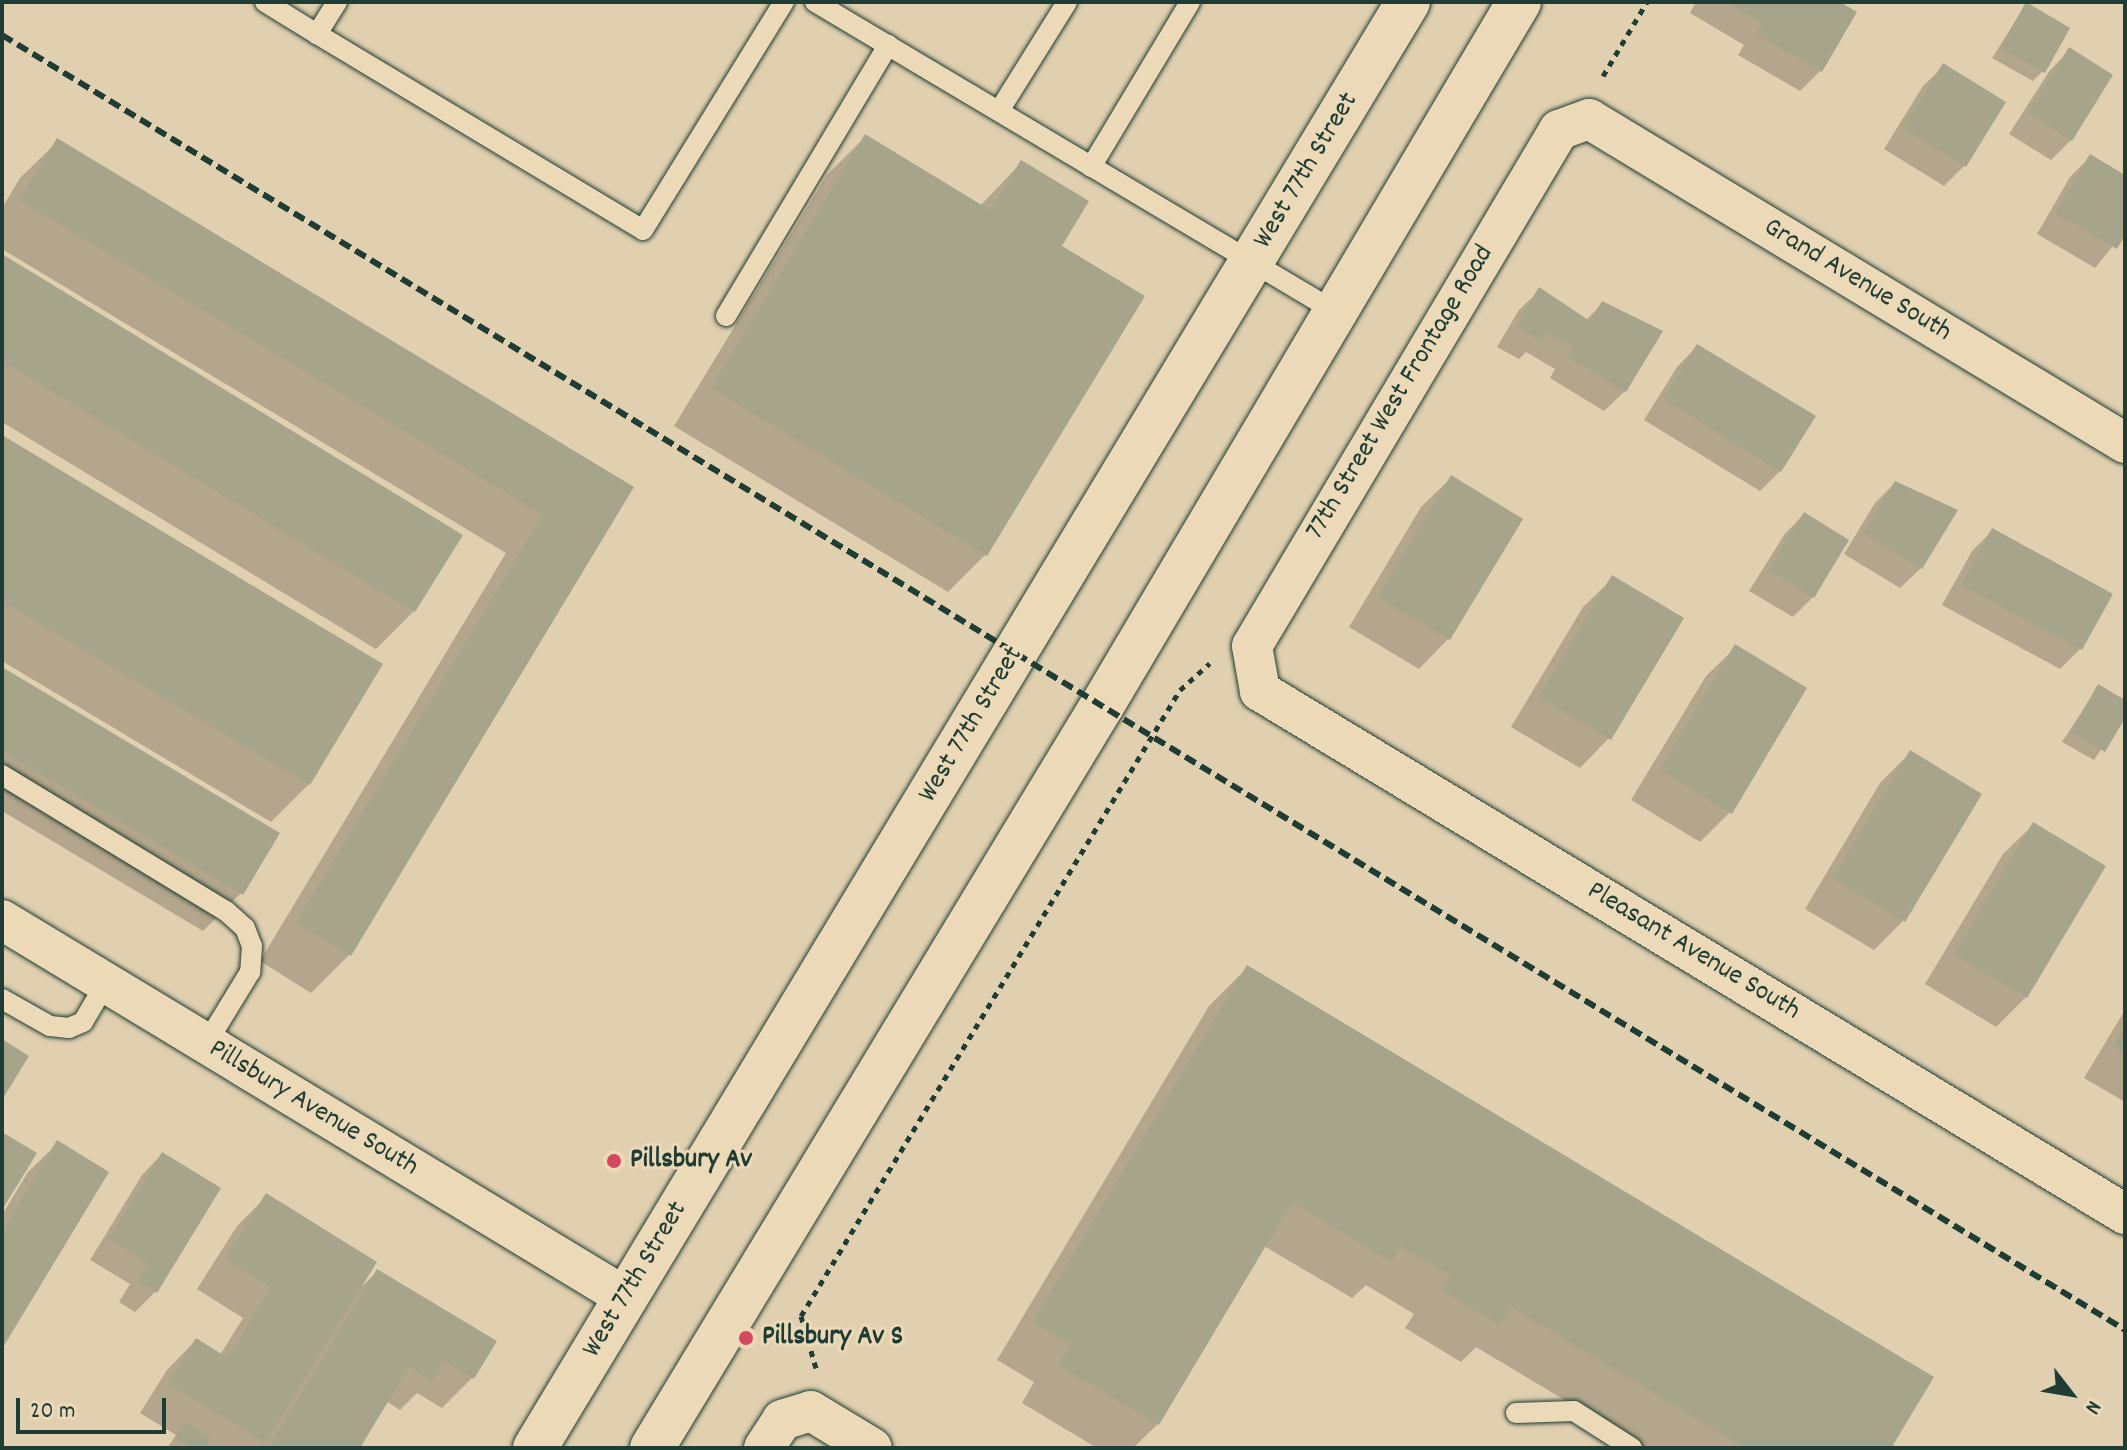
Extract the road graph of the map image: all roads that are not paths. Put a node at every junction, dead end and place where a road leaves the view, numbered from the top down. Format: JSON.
{"nodes":[{"id":1,"x":265,"y":2,"type":"edge"},
{"id":2,"x":337,"y":2,"type":"edge"},
{"id":3,"x":784,"y":2,"type":"edge"},
{"id":4,"x":815,"y":2,"type":"edge"},
{"id":5,"x":1067,"y":2,"type":"edge"},
{"id":6,"x":1190,"y":2,"type":"edge"},
{"id":7,"x":1408,"y":2,"type":"edge"},
{"id":8,"x":1519,"y":2,"type":"edge"},
{"id":9,"x":317,"y":34,"type":"junction"},
{"id":10,"x":888,"y":45,"type":"junction"},
{"id":11,"x":999,"y":111,"type":"junction"},
{"id":12,"x":1589,"y":119,"type":"joint"},
{"id":13,"x":1091,"y":167,"type":"junction"},
{"id":14,"x":1252,"y":262,"type":"junction"},
{"id":15,"x":1336,"y":312,"type":"junction"},
{"id":16,"x":726,"y":316,"type":"dead end"},
{"id":17,"x":2125,"y":443,"type":"edge"},
{"id":18,"x":1260,"y":691,"type":"joint"},
{"id":19,"x":2,"y":775,"type":"edge"},
{"id":20,"x":2,"y":920,"type":"edge"},
{"id":21,"x":106,"y":983,"type":"junction"},
{"id":22,"x":2,"y":999,"type":"edge"},
{"id":23,"x":206,"y":1044,"type":"junction"},
{"id":24,"x":2125,"y":1214,"type":"edge"},
{"id":25,"x":625,"y":1297,"type":"junction"},
{"id":26,"x":1516,"y":1413,"type":"dead end"},
{"id":27,"x":535,"y":1448,"type":"edge"},
{"id":28,"x":652,"y":1448,"type":"edge"},
{"id":29,"x":764,"y":1448,"type":"edge"},
{"id":30,"x":872,"y":1448,"type":"edge"},
{"id":31,"x":1632,"y":1448,"type":"edge"}],
"edges":[{"from":1,"to":9,"type":"lane"},
{"from":2,"to":9,"type":"lane"},
{"from":3,"to":9,"type":"lane"},
{"from":4,"to":10,"type":"lane"},
{"from":5,"to":11,"type":"lane"},
{"from":6,"to":13,"type":"lane"},
{"from":7,"to":14,"type":"street","name":"West 77th Street"},
{"from":8,"to":15,"type":"street"},
{"from":10,"to":11,"type":"lane"},
{"from":10,"to":16,"type":"lane"},
{"from":11,"to":13,"type":"lane"},
{"from":12,"to":17,"type":"street","name":"Grand Avenue South"},
{"from":12,"to":18,"type":"street","name":"77th Street West Frontage Road"},
{"from":13,"to":14,"type":"lane"},
{"from":14,"to":15,"type":"lane"},
{"from":14,"to":25,"type":"street","name":"West 77th Street"},
{"from":15,"to":28,"type":"street"},
{"from":18,"to":24,"type":"street","name":"Pleasant Avenue South"},
{"from":19,"to":23,"type":"lane"},
{"from":20,"to":21,"type":"street","name":"Pillsbury Avenue South"},
{"from":21,"to":22,"type":"lane"},
{"from":21,"to":23,"type":"street","name":"Pillsbury Avenue South"},
{"from":23,"to":25,"type":"street","name":"Pillsbury Avenue South"},
{"from":25,"to":27,"type":"street","name":"West 77th Street"},
{"from":26,"to":31,"type":"lane"},
{"from":29,"to":30,"type":"street"}]}
